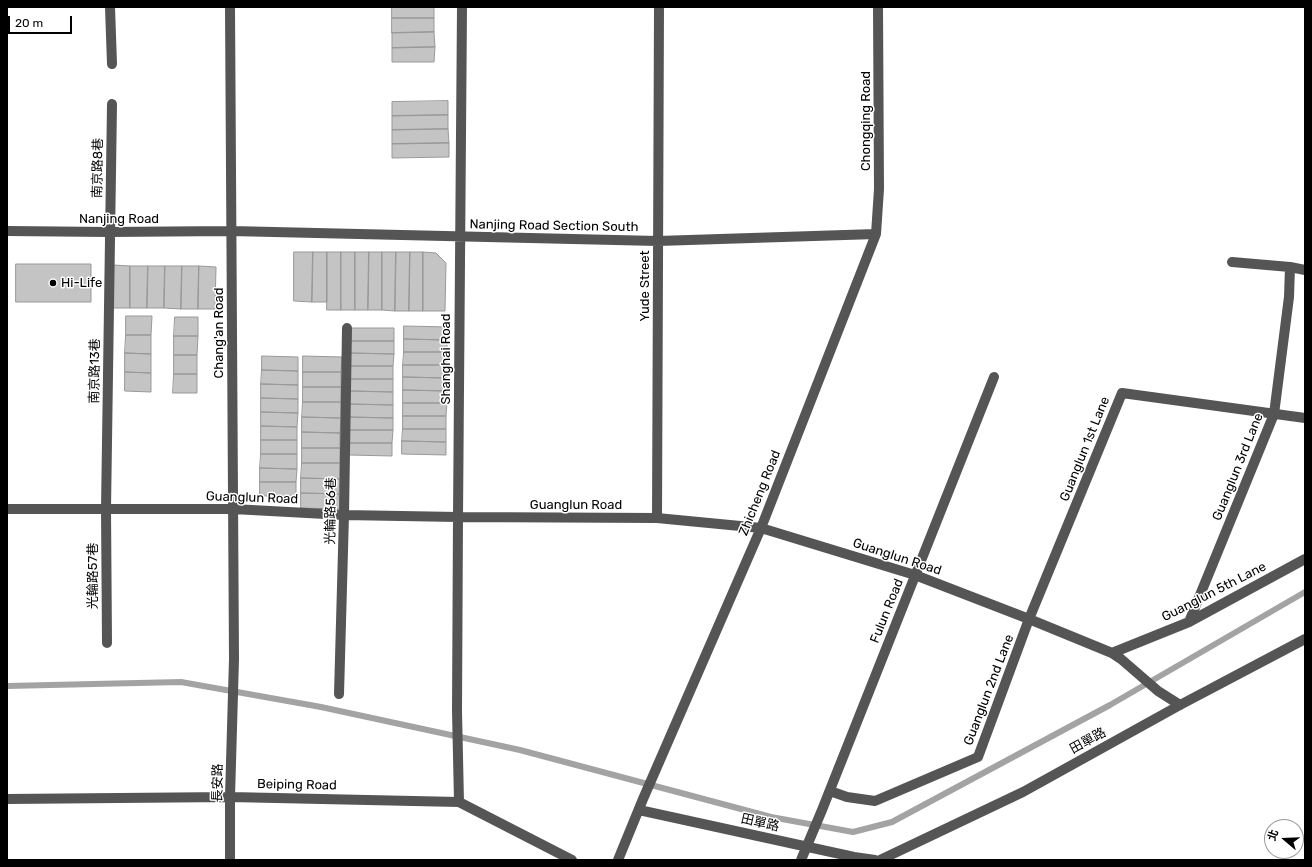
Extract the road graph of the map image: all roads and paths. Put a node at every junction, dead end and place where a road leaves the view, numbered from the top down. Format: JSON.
{"nodes":[{"id":1,"x":110,"y":7,"type":"edge"},
{"id":2,"x":230,"y":7,"type":"edge"},
{"id":3,"x":462,"y":7,"type":"edge"},
{"id":4,"x":659,"y":7,"type":"edge"},
{"id":5,"x":878,"y":7,"type":"edge"},
{"id":6,"x":112,"y":64,"type":"dead end"},
{"id":7,"x":112,"y":104,"type":"dead end"},
{"id":8,"x":7,"y":231,"type":"edge"},
{"id":9,"x":232,"y":231,"type":"junction"},
{"id":10,"x":109,"y":232,"type":"junction"},
{"id":11,"x":876,"y":234,"type":"junction"},
{"id":12,"x":459,"y":237,"type":"junction"},
{"id":13,"x":658,"y":241,"type":"junction"},
{"id":14,"x":1232,"y":262,"type":"dead end"},
{"id":15,"x":1290,"y":267,"type":"junction"},
{"id":16,"x":1305,"y":270,"type":"edge"},
{"id":17,"x":347,"y":328,"type":"dead end"},
{"id":18,"x":994,"y":377,"type":"dead end"},
{"id":19,"x":1274,"y":414,"type":"junction"},
{"id":20,"x":1305,"y":418,"type":"edge"},
{"id":21,"x":7,"y":509,"type":"edge"},
{"id":22,"x":106,"y":509,"type":"junction"},
{"id":23,"x":233,"y":510,"type":"junction"},
{"id":24,"x":344,"y":515,"type":"junction"},
{"id":25,"x":458,"y":517,"type":"junction"},
{"id":26,"x":657,"y":518,"type":"junction"},
{"id":27,"x":761,"y":528,"type":"junction"},
{"id":28,"x":1305,"y":559,"type":"edge"},
{"id":29,"x":915,"y":575,"type":"junction"},
{"id":30,"x":1030,"y":619,"type":"junction"},
{"id":31,"x":1189,"y":622,"type":"junction"},
{"id":32,"x":1305,"y":639,"type":"edge"},
{"id":33,"x":107,"y":643,"type":"dead end"},
{"id":34,"x":1112,"y":653,"type":"junction"},
{"id":35,"x":234,"y":659,"type":"joint"},
{"id":36,"x":339,"y":694,"type":"dead end"},
{"id":37,"x":1180,"y":705,"type":"junction"},
{"id":38,"x":830,"y":791,"type":"junction"},
{"id":39,"x":230,"y":797,"type":"junction"},
{"id":40,"x":7,"y":799,"type":"edge"},
{"id":41,"x":459,"y":802,"type":"junction"},
{"id":42,"x":639,"y":810,"type":"junction"},
{"id":43,"x":807,"y":845,"type":"junction"},
{"id":44,"x":854,"y":859,"type":"edge"},
{"id":45,"x":230,"y":860,"type":"edge"},
{"id":46,"x":572,"y":860,"type":"edge"},
{"id":47,"x":618,"y":860,"type":"edge"},
{"id":48,"x":801,"y":860,"type":"edge"},
{"id":49,"x":875,"y":860,"type":"edge"},
{"id":50,"x":880,"y":860,"type":"edge"}],
"edges":[{"from":1,"to":6,"type":"street"},
{"from":2,"to":9,"type":"street","name":"Chang'an Road"},
{"from":3,"to":12,"type":"street","name":"Shanghai Road"},
{"from":4,"to":13,"type":"street","name":"Yude Street"},
{"from":5,"to":11,"type":"street","name":"Chongqing Road"},
{"from":7,"to":10,"type":"street","name":"南京路8巷"},
{"from":8,"to":10,"type":"street","name":"Nanjing Road"},
{"from":9,"to":10,"type":"street","name":"Nanjing Road"},
{"from":9,"to":12,"type":"street","name":"Nanjing Road Section South"},
{"from":9,"to":23,"type":"street","name":"Chang'an Road"},
{"from":10,"to":22,"type":"street","name":"南京路13巷"},
{"from":11,"to":13,"type":"street","name":"Nanjing Road Section South"},
{"from":11,"to":27,"type":"street","name":"Zhicheng Road"},
{"from":12,"to":13,"type":"street","name":"Nanjing Road Section South"},
{"from":12,"to":25,"type":"street","name":"Shanghai Road"},
{"from":13,"to":26,"type":"street","name":"Yude Street"},
{"from":14,"to":15,"type":"street"},
{"from":15,"to":16,"type":"street"},
{"from":15,"to":19,"type":"street","name":"Guanglun 3rd Lane"},
{"from":17,"to":24,"type":"street","name":"光輪路56巷"},
{"from":18,"to":29,"type":"street","name":"Fulun Road"},
{"from":19,"to":20,"type":"street","name":"Guanglun 1st Lane"},
{"from":19,"to":30,"type":"street","name":"Guanglun 1st Lane"},
{"from":19,"to":31,"type":"street","name":"Guanglun 3rd Lane"},
{"from":21,"to":22,"type":"street","name":"Guanglun Road"},
{"from":22,"to":23,"type":"street","name":"Guanglun Road"},
{"from":22,"to":33,"type":"street","name":"光輪路57巷"},
{"from":23,"to":24,"type":"street","name":"Guanglun Road"},
{"from":23,"to":35,"type":"street","name":"Chang'an Road"},
{"from":24,"to":25,"type":"street","name":"Guanglun Road"},
{"from":24,"to":36,"type":"street","name":"光輪路56巷"},
{"from":25,"to":26,"type":"street","name":"Guanglun Road"},
{"from":25,"to":41,"type":"street","name":"Shanghai Road"},
{"from":26,"to":27,"type":"street","name":"Guanglun Road"},
{"from":27,"to":29,"type":"street","name":"Guanglun Road"},
{"from":27,"to":42,"type":"street","name":"Zhicheng Road"},
{"from":28,"to":31,"type":"street","name":"Guanglun 5th Lane"},
{"from":29,"to":30,"type":"street","name":"Guanglun Road"},
{"from":29,"to":38,"type":"street","name":"Fulun Road"},
{"from":30,"to":34,"type":"street","name":"Guanglun Road"},
{"from":30,"to":38,"type":"street","name":"Guanglun 2nd Lane"},
{"from":31,"to":34,"type":"street","name":"Guanglun 5th Lane"},
{"from":32,"to":37,"type":"street","name":"田單路"},
{"from":34,"to":37,"type":"street","name":"Guanglun Road"},
{"from":35,"to":39,"type":"street","name":"長安路"},
{"from":37,"to":50,"type":"street","name":"田單路"},
{"from":38,"to":43,"type":"street","name":"Fulun Road"},
{"from":39,"to":40,"type":"street","name":"Beiping Road"},
{"from":39,"to":41,"type":"street","name":"Beiping Road"},
{"from":39,"to":45,"type":"street","name":"長安路"},
{"from":41,"to":46,"type":"street","name":"Beiping Road"},
{"from":42,"to":43,"type":"street","name":"田單路"},
{"from":42,"to":47,"type":"street"},
{"from":43,"to":44,"type":"street","name":"田單路"},
{"from":43,"to":48,"type":"street"},
{"from":44,"to":49,"type":"street","name":"田單路"}]}
